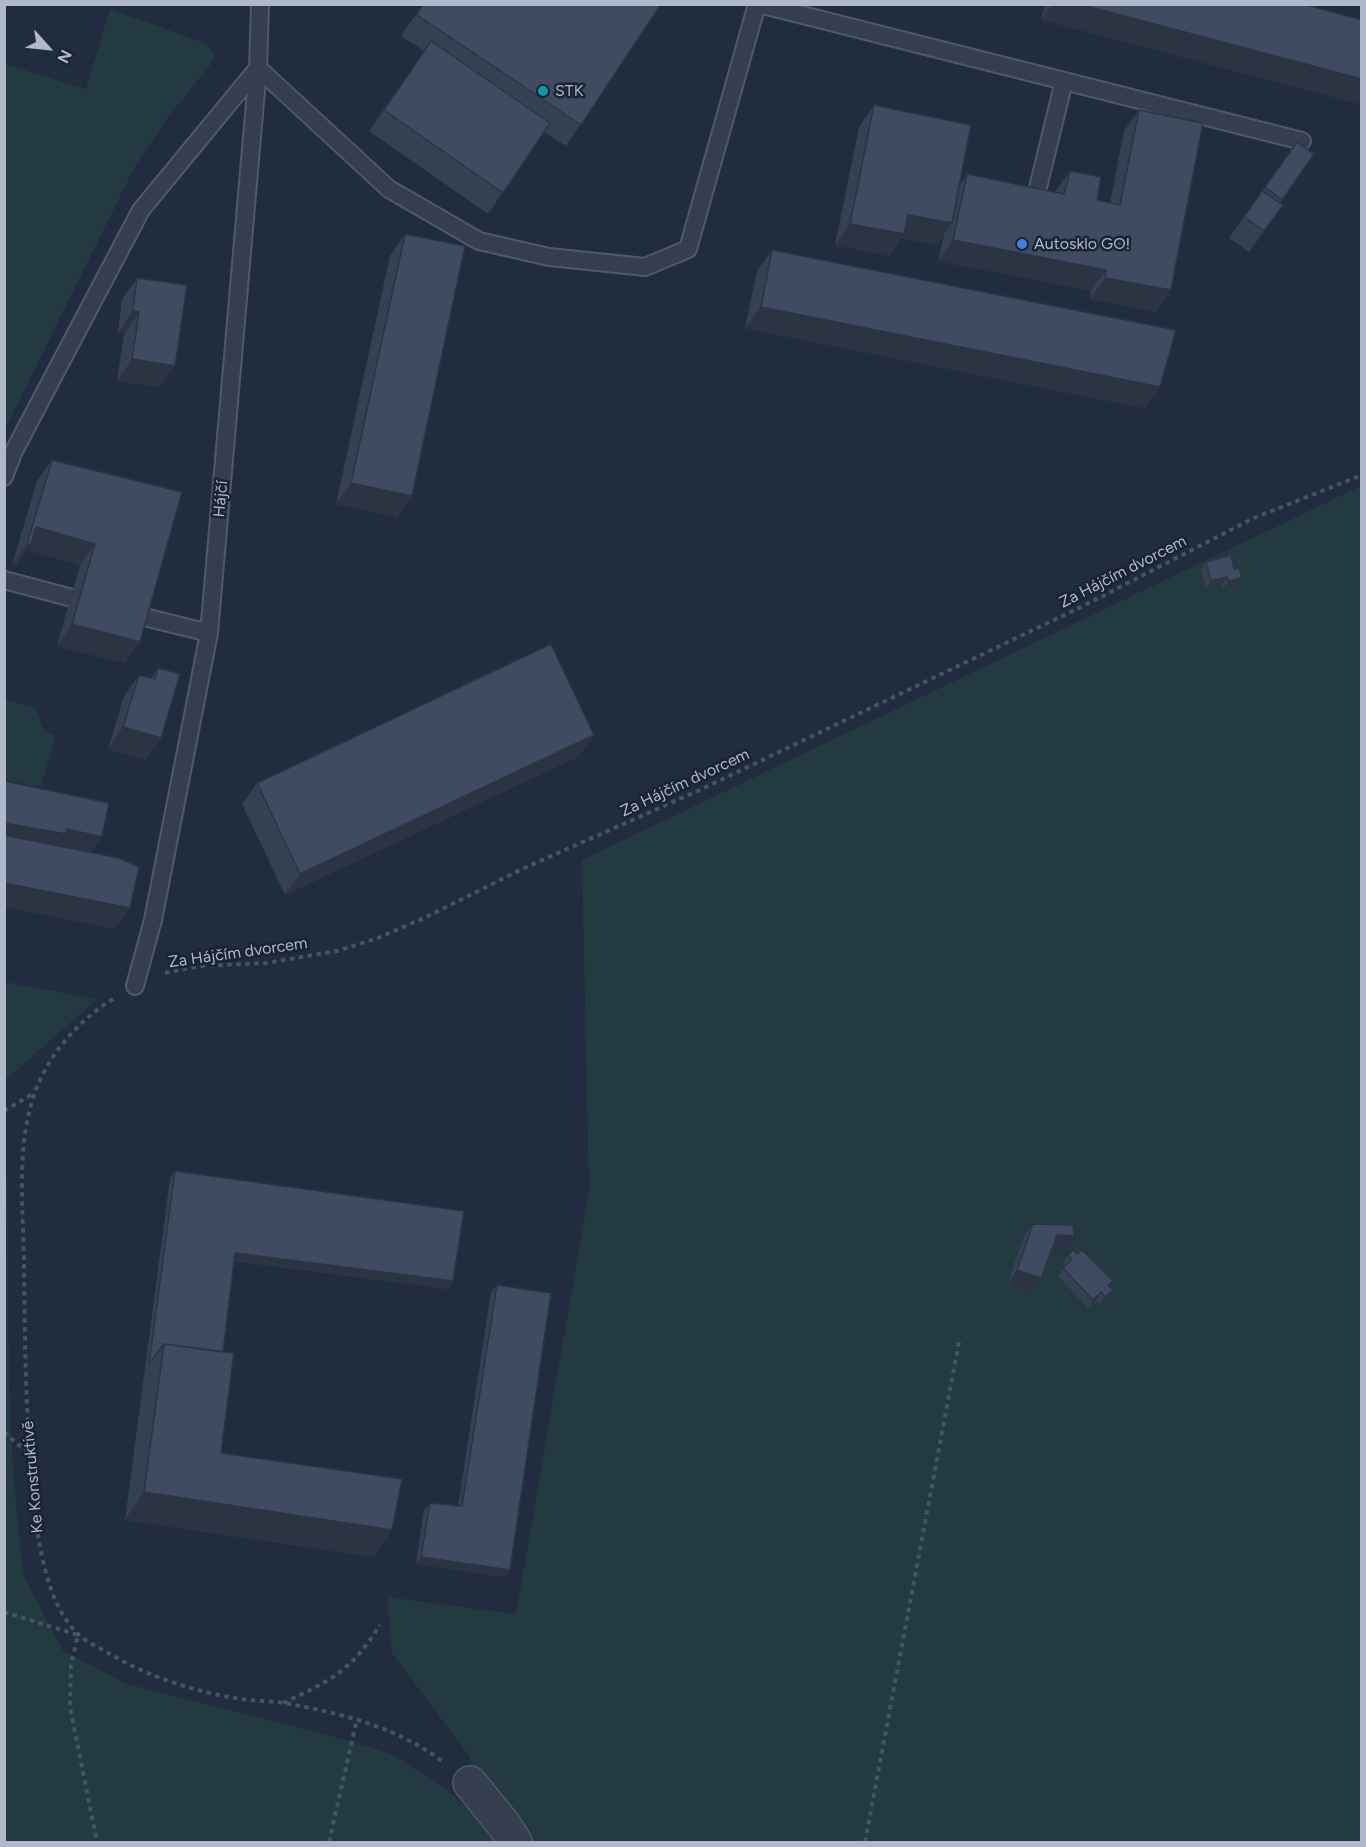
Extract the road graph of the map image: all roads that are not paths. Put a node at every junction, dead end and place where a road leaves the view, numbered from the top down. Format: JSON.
{"nodes":[{"id":1,"x":260,"y":4,"type":"edge"},
{"id":2,"x":758,"y":4,"type":"edge"},
{"id":3,"x":258,"y":68,"type":"junction"},
{"id":4,"x":1064,"y":81,"type":"junction"},
{"id":5,"x":1302,"y":141,"type":"dead end"},
{"id":6,"x":1032,"y":212,"type":"edge"},
{"id":7,"x":4,"y":477,"type":"edge"},
{"id":8,"x":4,"y":580,"type":"edge"},
{"id":9,"x":209,"y":633,"type":"junction"},
{"id":10,"x":135,"y":986,"type":"road end"},
{"id":11,"x":470,"y":1783,"type":"road end"},
{"id":12,"x":515,"y":1842,"type":"edge"}],
"edges":[{"from":1,"to":3,"type":"lane","name":"Hájčí"},
{"from":2,"to":3,"type":"lane"},
{"from":2,"to":4,"type":"lane"},
{"from":3,"to":7,"type":"lane"},
{"from":3,"to":9,"type":"lane","name":"Hájčí"},
{"from":4,"to":5,"type":"lane"},
{"from":4,"to":6,"type":"lane"},
{"from":8,"to":9,"type":"lane"},
{"from":9,"to":10,"type":"lane","name":"Hájčí"},
{"from":11,"to":12,"type":"street"}]}
